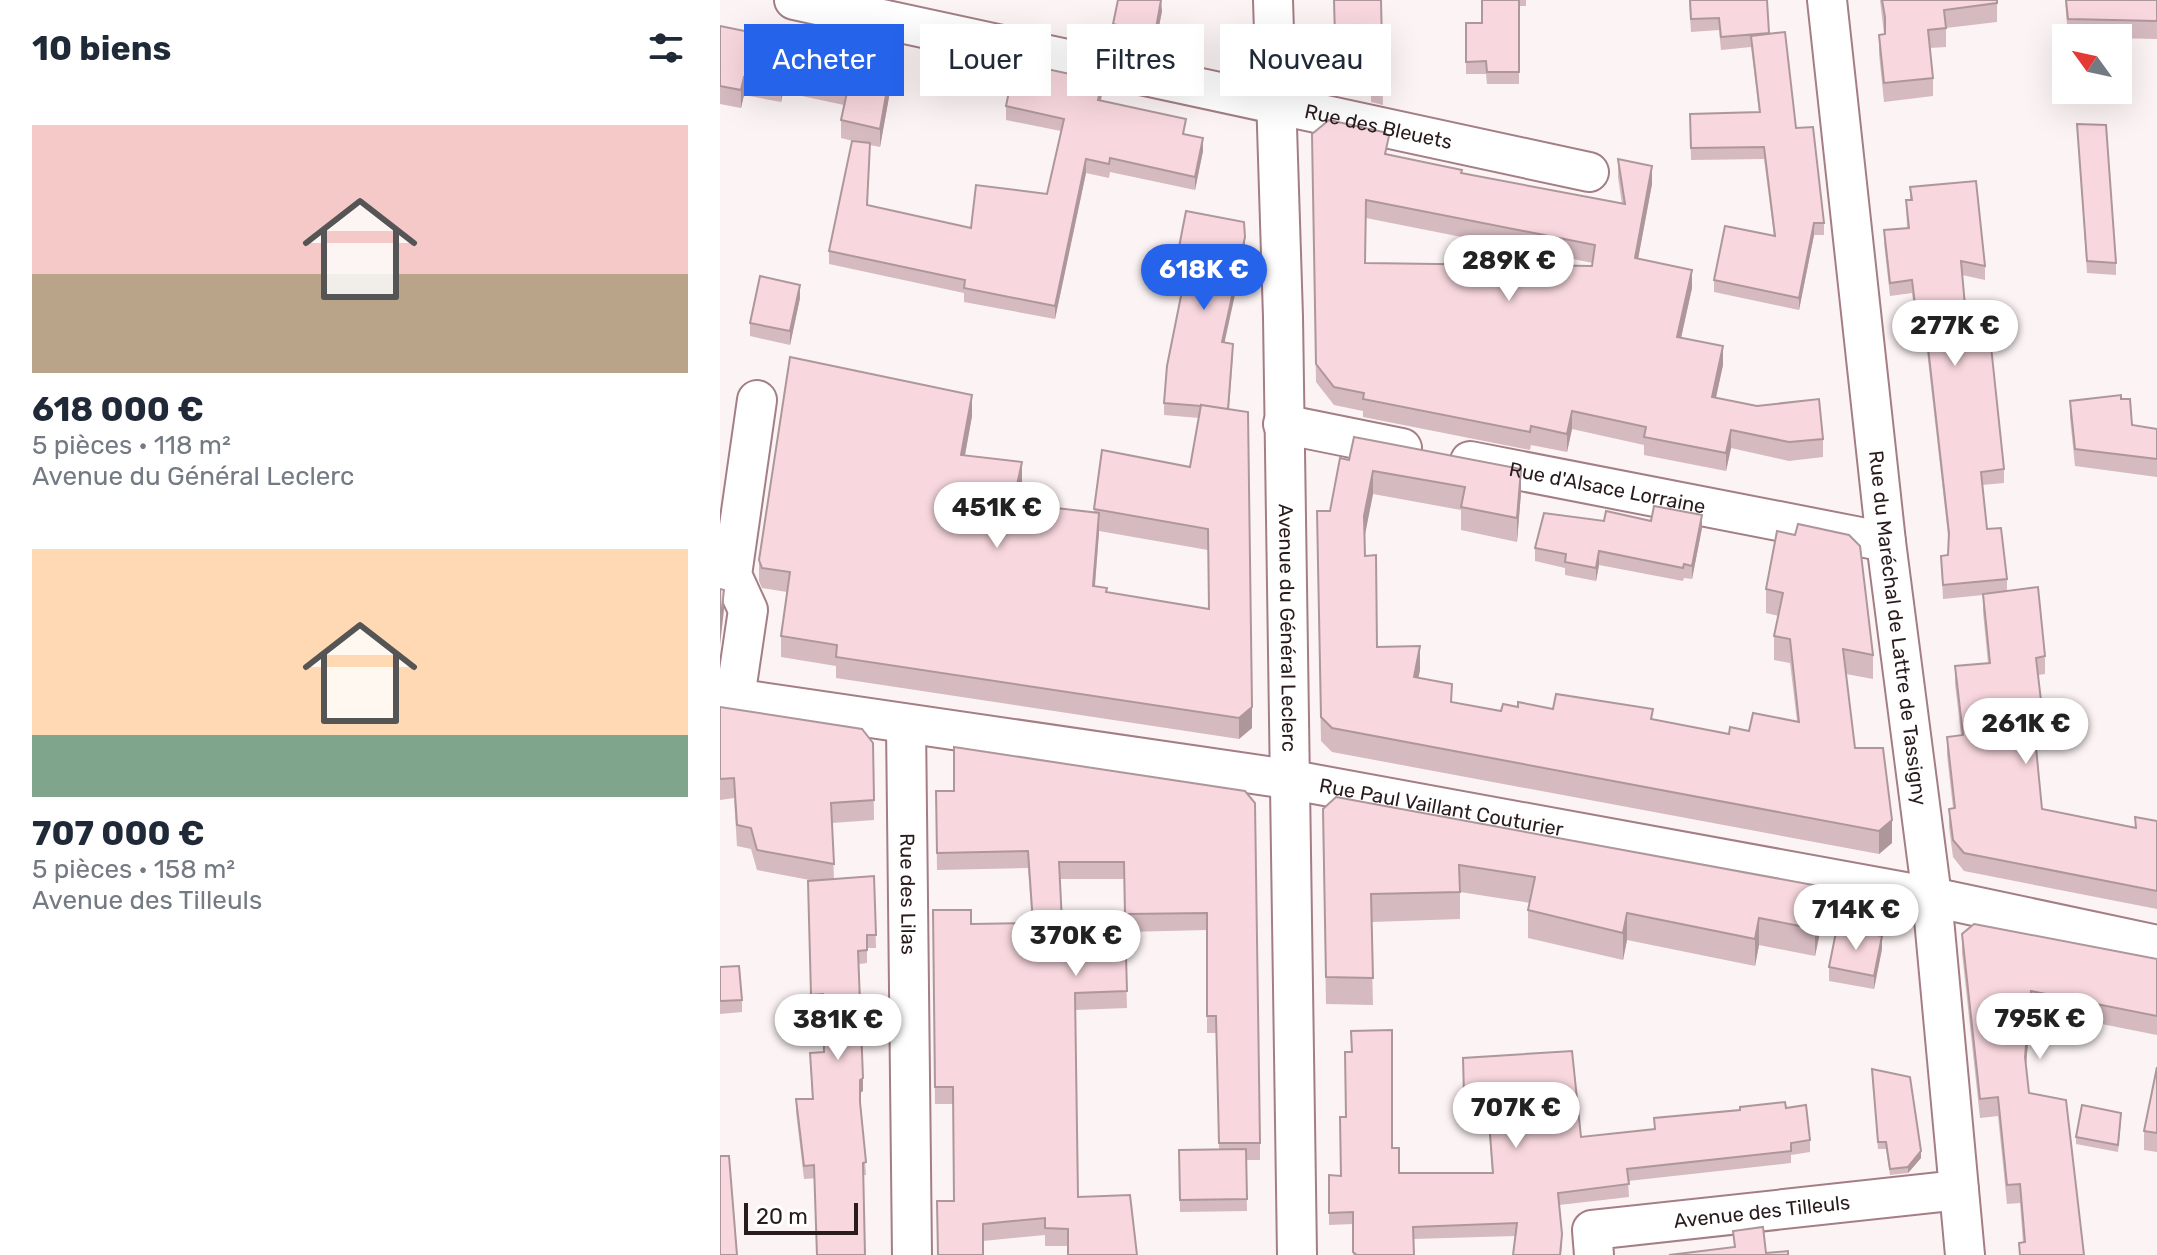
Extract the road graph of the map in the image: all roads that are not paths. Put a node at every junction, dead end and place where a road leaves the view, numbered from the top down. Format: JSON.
{"nodes":[{"id":1,"x":794,"y":0,"type":"edge"},
{"id":2,"x":1273,"y":0,"type":"edge"},
{"id":3,"x":1827,"y":0,"type":"edge"},
{"id":4,"x":1274,"y":105,"type":"junction"},
{"id":5,"x":1589,"y":172,"type":"dead end"},
{"id":6,"x":757,"y":400,"type":"dead end"},
{"id":7,"x":1283,"y":424,"type":"junction"},
{"id":8,"x":1886,"y":542,"type":"junction"},
{"id":9,"x":728,"y":697,"type":"edge"},
{"id":10,"x":906,"y":724,"type":"junction"},
{"id":11,"x":1287,"y":779,"type":"junction"},
{"id":12,"x":1932,"y":897,"type":"junction"},
{"id":13,"x":2157,"y":945,"type":"edge"},
{"id":14,"x":1959,"y":1190,"type":"junction"},
{"id":15,"x":912,"y":1255,"type":"edge"},
{"id":16,"x":1297,"y":1255,"type":"edge"},
{"id":17,"x":1594,"y":1255,"type":"edge"},
{"id":18,"x":1965,"y":1255,"type":"edge"}],
"edges":[{"from":1,"to":4,"type":"street","name":"Rue des Bleuets"},
{"from":2,"to":4,"type":"street","name":"Avenue du Général Leclerc"},
{"from":3,"to":8,"type":"street","name":"Rue du Maréchal de Lattre de Tassigny"},
{"from":4,"to":5,"type":"street","name":"Rue des Bleuets"},
{"from":4,"to":7,"type":"street","name":"Avenue du Général Leclerc"},
{"from":6,"to":9,"type":"street"},
{"from":7,"to":8,"type":"street","name":"Rue d'Alsace Lorraine"},
{"from":7,"to":11,"type":"street","name":"Avenue du Général Leclerc"},
{"from":8,"to":12,"type":"street","name":"Rue du Maréchal de Lattre de Tassigny"},
{"from":9,"to":10,"type":"street","name":"Rue Paul Vaillant Couturier"},
{"from":10,"to":11,"type":"street","name":"Rue Paul Vaillant Couturier"},
{"from":10,"to":15,"type":"street","name":"Rue des Lilas"},
{"from":11,"to":12,"type":"street","name":"Rue Paul Vaillant Couturier"},
{"from":11,"to":16,"type":"street","name":"Avenue du Général Leclerc"},
{"from":12,"to":13,"type":"street","name":"Rue Paul Vaillant Couturier"},
{"from":12,"to":14,"type":"street","name":"Rue du Maréchal de Lattre de Tassigny"},
{"from":14,"to":17,"type":"street","name":"Avenue des Tilleuls"},
{"from":14,"to":18,"type":"street","name":"Rue du Maréchal de Lattre de Tassigny"}]}
